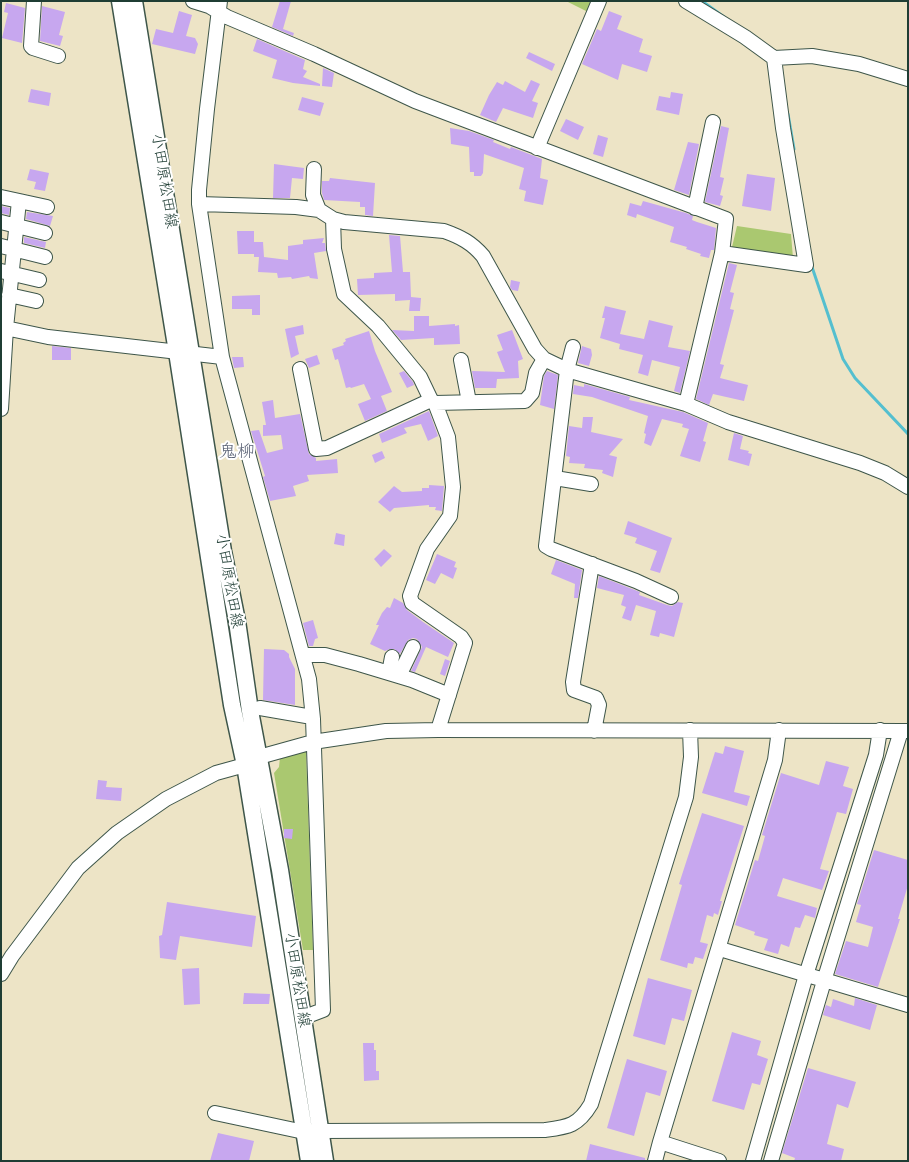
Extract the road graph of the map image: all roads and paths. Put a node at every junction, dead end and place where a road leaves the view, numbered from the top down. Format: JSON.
{"nodes":[{"id":1,"x":34,"y":1,"type":"edge"},
{"id":2,"x":120,"y":1,"type":"edge"},
{"id":3,"x":134,"y":1,"type":"edge"},
{"id":4,"x":193,"y":1,"type":"edge"},
{"id":5,"x":599,"y":1,"type":"edge"},
{"id":6,"x":686,"y":1,"type":"edge"},
{"id":7,"x":219,"y":6,"type":"edge"},
{"id":8,"x":58,"y":56,"type":"dead end"},
{"id":9,"x":774,"y":58,"type":"junction"},
{"id":10,"x":908,"y":79,"type":"edge"},
{"id":11,"x":713,"y":122,"type":"dead end"},
{"id":12,"x":537,"y":148,"type":"junction"},
{"id":13,"x":314,"y":169,"type":"dead end"},
{"id":14,"x":1,"y":197,"type":"edge"},
{"id":15,"x":19,"y":201,"type":"junction"},
{"id":16,"x":199,"y":204,"type":"junction"},
{"id":17,"x":47,"y":207,"type":"dead end"},
{"id":18,"x":695,"y":208,"type":"junction"},
{"id":19,"x":319,"y":210,"type":"junction"},
{"id":20,"x":333,"y":219,"type":"junction"},
{"id":21,"x":1,"y":222,"type":"edge"},
{"id":22,"x":16,"y":226,"type":"junction"},
{"id":23,"x":45,"y":233,"type":"dead end"},
{"id":24,"x":7,"y":248,"type":"edge"},
{"id":25,"x":722,"y":252,"type":"junction"},
{"id":26,"x":45,"y":257,"type":"dead end"},
{"id":27,"x":6,"y":272,"type":"edge"},
{"id":28,"x":39,"y":280,"type":"dead end"},
{"id":29,"x":7,"y":297,"type":"edge"},
{"id":30,"x":36,"y":301,"type":"dead end"},
{"id":31,"x":4,"y":334,"type":"edge"},
{"id":32,"x":573,"y":346,"type":"dead end"},
{"id":33,"x":185,"y":353,"type":"junction"},
{"id":34,"x":222,"y":357,"type":"junction"},
{"id":35,"x":544,"y":359,"type":"junction"},
{"id":36,"x":461,"y":360,"type":"dead end"},
{"id":37,"x":3,"y":363,"type":"edge"},
{"id":38,"x":300,"y":369,"type":"dead end"},
{"id":39,"x":567,"y":370,"type":"junction"},
{"id":40,"x":2,"y":387,"type":"edge"},
{"id":41,"x":433,"y":401,"type":"junction"},
{"id":42,"x":469,"y":402,"type":"junction"},
{"id":43,"x":686,"y":404,"type":"junction"},
{"id":44,"x":1,"y":409,"type":"edge"},
{"id":45,"x":555,"y":478,"type":"junction"},
{"id":46,"x":591,"y":484,"type":"dead end"},
{"id":47,"x":908,"y":487,"type":"edge"},
{"id":48,"x":592,"y":564,"type":"junction"},
{"id":49,"x":671,"y":596,"type":"dead end"},
{"id":50,"x":413,"y":647,"type":"dead end"},
{"id":51,"x":304,"y":655,"type":"junction"},
{"id":52,"x":392,"y":657,"type":"dead end"},
{"id":53,"x":394,"y":674,"type":"junction"},
{"id":54,"x":449,"y":695,"type":"junction"},
{"id":55,"x":260,"y":708,"type":"dead end"},
{"id":56,"x":312,"y":717,"type":"junction"},
{"id":57,"x":438,"y":730,"type":"junction"},
{"id":58,"x":690,"y":730,"type":"junction"},
{"id":59,"x":779,"y":730,"type":"junction"},
{"id":60,"x":880,"y":730,"type":"junction"},
{"id":61,"x":594,"y":731,"type":"junction"},
{"id":62,"x":904,"y":731,"type":"edge"},
{"id":63,"x":313,"y":742,"type":"junction"},
{"id":64,"x":252,"y":761,"type":"junction"},
{"id":65,"x":858,"y":816,"type":"junction"},
{"id":66,"x":873,"y":821,"type":"junction"},
{"id":67,"x":720,"y":949,"type":"junction"},
{"id":68,"x":1,"y":974,"type":"edge"},
{"id":69,"x":806,"y":975,"type":"junction"},
{"id":70,"x":824,"y":981,"type":"junction"},
{"id":71,"x":908,"y":1005,"type":"edge"},
{"id":72,"x":302,"y":1018,"type":"junction"},
{"id":73,"x":214,"y":1113,"type":"dead end"},
{"id":74,"x":312,"y":1131,"type":"junction"},
{"id":75,"x":660,"y":1142,"type":"junction"},
{"id":76,"x":309,"y":1161,"type":"edge"},
{"id":77,"x":326,"y":1161,"type":"edge"},
{"id":78,"x":655,"y":1161,"type":"edge"},
{"id":79,"x":719,"y":1161,"type":"edge"},
{"id":80,"x":753,"y":1161,"type":"edge"},
{"id":81,"x":771,"y":1161,"type":"edge"}],
"edges":[{"from":1,"to":8,"type":"street"},
{"from":2,"to":33,"type":"main road","name":"小田原松田線"},
{"from":3,"to":33,"type":"main road","name":"小田原松田線"},
{"from":4,"to":7,"type":"street"},
{"from":5,"to":12,"type":"street"},
{"from":6,"to":9,"type":"street"},
{"from":7,"to":12,"type":"street"},
{"from":7,"to":16,"type":"street"},
{"from":9,"to":10,"type":"street"},
{"from":9,"to":25,"type":"street"},
{"from":11,"to":18,"type":"street"},
{"from":12,"to":18,"type":"street"},
{"from":13,"to":19,"type":"street"},
{"from":14,"to":15,"type":"street"},
{"from":15,"to":17,"type":"street"},
{"from":15,"to":22,"type":"street"},
{"from":16,"to":19,"type":"street"},
{"from":16,"to":34,"type":"street"},
{"from":18,"to":25,"type":"street"},
{"from":19,"to":20,"type":"street"},
{"from":20,"to":35,"type":"street"},
{"from":20,"to":41,"type":"street"},
{"from":21,"to":22,"type":"street"},
{"from":22,"to":23,"type":"street"},
{"from":22,"to":24,"type":"street"},
{"from":24,"to":26,"type":"street"},
{"from":24,"to":27,"type":"street"},
{"from":25,"to":43,"type":"street"},
{"from":27,"to":28,"type":"street"},
{"from":27,"to":29,"type":"street"},
{"from":29,"to":30,"type":"street"},
{"from":29,"to":31,"type":"street"},
{"from":31,"to":33,"type":"street"},
{"from":31,"to":37,"type":"street"},
{"from":32,"to":39,"type":"street"},
{"from":33,"to":34,"type":"street"},
{"from":33,"to":64,"type":"main road","name":"小田原松田線"},
{"from":34,"to":51,"type":"street"},
{"from":35,"to":39,"type":"street"},
{"from":35,"to":42,"type":"street"},
{"from":36,"to":42,"type":"street"},
{"from":37,"to":40,"type":"street"},
{"from":38,"to":41,"type":"street"},
{"from":39,"to":43,"type":"street"},
{"from":39,"to":45,"type":"street"},
{"from":40,"to":44,"type":"street"},
{"from":41,"to":42,"type":"street"},
{"from":41,"to":54,"type":"street"},
{"from":43,"to":47,"type":"street"},
{"from":45,"to":46,"type":"street"},
{"from":45,"to":48,"type":"street"},
{"from":48,"to":49,"type":"street"},
{"from":48,"to":61,"type":"street"},
{"from":50,"to":53,"type":"street"},
{"from":51,"to":53,"type":"street"},
{"from":51,"to":56,"type":"street"},
{"from":52,"to":53,"type":"street"},
{"from":53,"to":54,"type":"street"},
{"from":54,"to":57,"type":"street"},
{"from":55,"to":56,"type":"street"},
{"from":56,"to":63,"type":"street"},
{"from":57,"to":61,"type":"street"},
{"from":57,"to":63,"type":"street"},
{"from":58,"to":59,"type":"street"},
{"from":58,"to":61,"type":"street"},
{"from":58,"to":74,"type":"street"},
{"from":59,"to":60,"type":"street"},
{"from":59,"to":67,"type":"street"},
{"from":60,"to":62,"type":"street"},
{"from":60,"to":65,"type":"street"},
{"from":62,"to":66,"type":"street"},
{"from":63,"to":64,"type":"street"},
{"from":63,"to":72,"type":"street"},
{"from":64,"to":68,"type":"street"},
{"from":64,"to":72,"type":"main road","name":"小田原松田線"},
{"from":64,"to":74,"type":"main road","name":"小田原松田線"},
{"from":65,"to":66,"type":"street"},
{"from":65,"to":69,"type":"street"},
{"from":66,"to":70,"type":"street"},
{"from":67,"to":69,"type":"street"},
{"from":67,"to":75,"type":"street"},
{"from":69,"to":70,"type":"street"},
{"from":69,"to":80,"type":"street"},
{"from":70,"to":71,"type":"street"},
{"from":70,"to":81,"type":"street"},
{"from":72,"to":74,"type":"main road","name":"小田原松田線"},
{"from":73,"to":74,"type":"street"},
{"from":74,"to":76,"type":"main road","name":"小田原松田線"},
{"from":74,"to":77,"type":"main road","name":"小田原松田線"},
{"from":75,"to":78,"type":"street"},
{"from":75,"to":79,"type":"street"}]}
